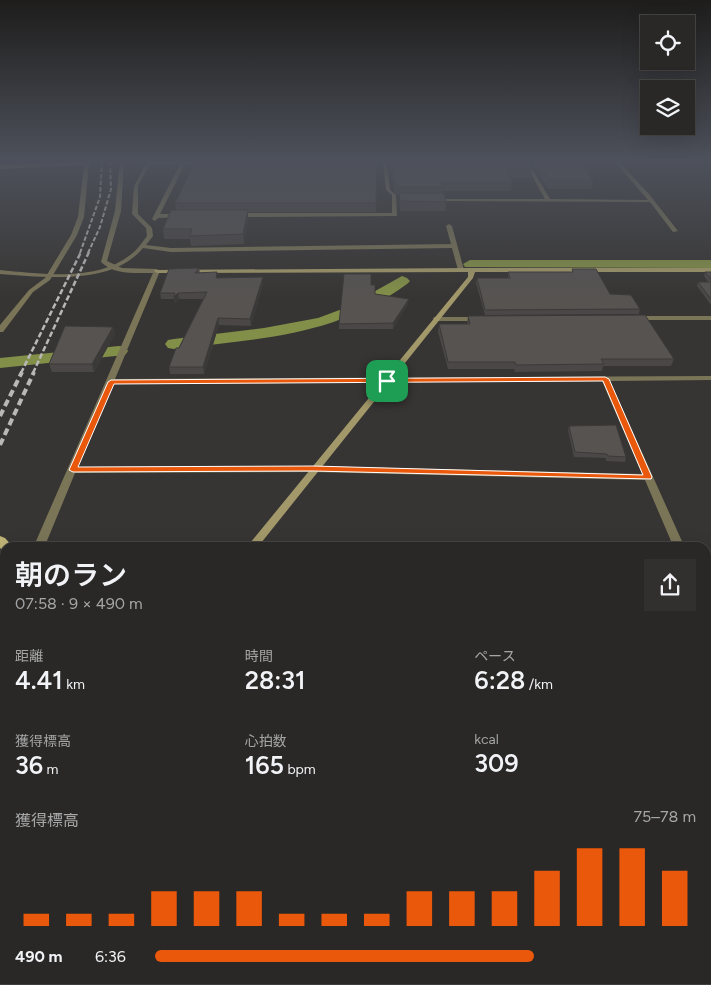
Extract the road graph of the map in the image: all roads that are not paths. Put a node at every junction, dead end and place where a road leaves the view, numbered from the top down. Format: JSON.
{"nodes":[{"id":1,"x":82,"y":206,"type":"edge"},
{"id":2,"x":118,"y":206,"type":"edge"},
{"id":3,"x":135,"y":206,"type":"edge"},
{"id":4,"x":163,"y":206,"type":"edge"},
{"id":5,"x":394,"y":206,"type":"edge"},
{"id":6,"x":656,"y":206,"type":"edge"},
{"id":7,"x":158,"y":216,"type":"junction"},
{"id":8,"x":186,"y":216,"type":"edge"},
{"id":9,"x":234,"y":216,"type":"edge"},
{"id":10,"x":146,"y":224,"type":"junction"},
{"id":11,"x":449,"y":226,"type":"dead end"},
{"id":12,"x":675,"y":231,"type":"dead end"},
{"id":13,"x":142,"y":246,"type":"junction"},
{"id":14,"x":454,"y":246,"type":"junction"},
{"id":15,"x":113,"y":268,"type":"junction"},
{"id":16,"x":460,"y":270,"type":"junction"},
{"id":17,"x":472,"y":270,"type":"junction"},
{"id":18,"x":711,"y":270,"type":"edge"},
{"id":19,"x":157,"y":271,"type":"junction"},
{"id":20,"x":0,"y":272,"type":"edge"},
{"id":21,"x":50,"y":275,"type":"junction"},
{"id":22,"x":623,"y":318,"type":"edge"},
{"id":23,"x":711,"y":318,"type":"edge"},
{"id":24,"x":436,"y":319,"type":"junction"},
{"id":25,"x":486,"y":319,"type":"edge"},
{"id":26,"x":0,"y":330,"type":"edge"},
{"id":27,"x":711,"y":378,"type":"edge"},
{"id":28,"x":605,"y":379,"type":"junction"},
{"id":29,"x":387,"y":381,"type":"junction"},
{"id":30,"x":111,"y":382,"type":"junction"},
{"id":31,"x":313,"y":469,"type":"junction"},
{"id":32,"x":73,"y":470,"type":"junction"},
{"id":33,"x":648,"y":477,"type":"junction"},
{"id":34,"x":41,"y":542,"type":"edge"},
{"id":35,"x":256,"y":542,"type":"edge"},
{"id":36,"x":677,"y":542,"type":"edge"}],
"edges":[{"from":1,"to":21,"type":"street"},
{"from":2,"to":15,"type":"street"},
{"from":3,"to":10,"type":"lane"},
{"from":4,"to":7,"type":"lane"},
{"from":5,"to":9,"type":"lane"},
{"from":6,"to":12,"type":"lane"},
{"from":7,"to":8,"type":"lane"},
{"from":7,"to":10,"type":"lane"},
{"from":10,"to":13,"type":"lane"},
{"from":11,"to":14,"type":"lane"},
{"from":13,"to":14,"type":"lane"},
{"from":13,"to":15,"type":"lane"},
{"from":14,"to":16,"type":"lane"},
{"from":15,"to":19,"type":"street"},
{"from":15,"to":21,"type":"lane"},
{"from":16,"to":17,"type":"street"},
{"from":16,"to":19,"type":"street"},
{"from":17,"to":18,"type":"street"},
{"from":17,"to":24,"type":"street"},
{"from":19,"to":30,"type":"street"},
{"from":20,"to":21,"type":"lane"},
{"from":21,"to":26,"type":"street"},
{"from":22,"to":23,"type":"street"},
{"from":24,"to":25,"type":"street"},
{"from":24,"to":29,"type":"street"},
{"from":27,"to":28,"type":"street"},
{"from":28,"to":29,"type":"street"},
{"from":28,"to":33,"type":"street"},
{"from":29,"to":30,"type":"street"},
{"from":29,"to":31,"type":"street"},
{"from":30,"to":32,"type":"street"},
{"from":31,"to":32,"type":"street"},
{"from":31,"to":33,"type":"street"},
{"from":31,"to":35,"type":"street"},
{"from":32,"to":34,"type":"street"},
{"from":33,"to":36,"type":"street"}]}
